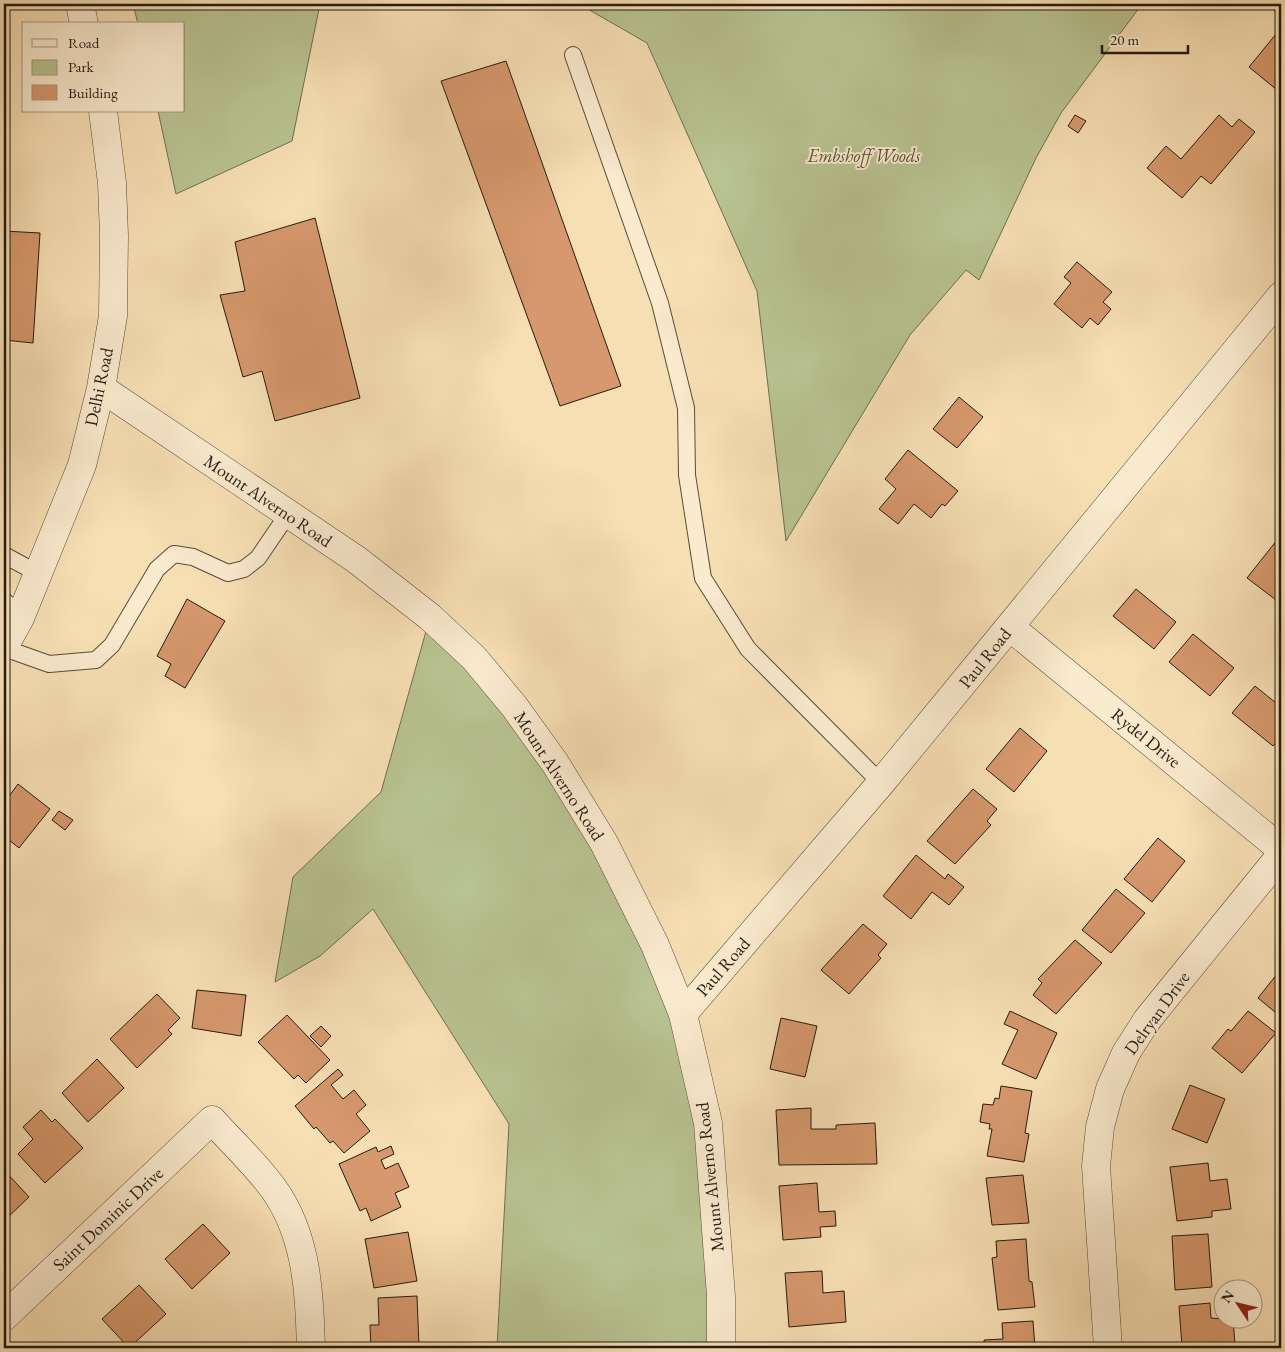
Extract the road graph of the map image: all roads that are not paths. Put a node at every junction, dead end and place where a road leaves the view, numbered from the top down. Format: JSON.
{"nodes":[{"id":1,"x":80,"y":4,"type":"edge"},
{"id":2,"x":84,"y":22,"type":"edge"},
{"id":3,"x":573,"y":55,"type":"dead end"},
{"id":4,"x":103,"y":112,"type":"edge"},
{"id":5,"x":1281,"y":296,"type":"edge"},
{"id":6,"x":101,"y":388,"type":"junction"},
{"id":7,"x":288,"y":514,"type":"junction"},
{"id":8,"x":4,"y":555,"type":"edge"},
{"id":9,"x":39,"y":574,"type":"junction"},
{"id":10,"x":13,"y":608,"type":"edge"},
{"id":11,"x":1010,"y":627,"type":"junction"},
{"id":12,"x":4,"y":648,"type":"edge"},
{"id":13,"x":881,"y":783,"type":"junction"},
{"id":14,"x":1281,"y":848,"type":"edge"},
{"id":15,"x":1281,"y":855,"type":"edge"},
{"id":16,"x":682,"y":1014,"type":"junction"},
{"id":17,"x":4,"y":1317,"type":"edge"},
{"id":18,"x":311,"y":1348,"type":"edge"},
{"id":19,"x":721,"y":1348,"type":"edge"},
{"id":20,"x":1108,"y":1348,"type":"edge"}],
"edges":[{"from":1,"to":2,"type":"street"},
{"from":3,"to":13,"type":"lane"},
{"from":4,"to":6,"type":"street","name":"Delhi Road"},
{"from":5,"to":11,"type":"street","name":"Paul Road"},
{"from":6,"to":7,"type":"street","name":"Mount Alverno Road"},
{"from":6,"to":9,"type":"street","name":"Delhi Road"},
{"from":7,"to":12,"type":"lane"},
{"from":7,"to":16,"type":"street","name":"Mount Alverno Road"},
{"from":8,"to":9,"type":"lane"},
{"from":9,"to":10,"type":"street","name":"Delhi Road"},
{"from":10,"to":12,"type":"street","name":"Delhi Road"},
{"from":11,"to":13,"type":"street","name":"Paul Road"},
{"from":11,"to":14,"type":"street","name":"Rydel Drive"},
{"from":13,"to":16,"type":"street","name":"Paul Road"},
{"from":15,"to":20,"type":"street","name":"Delryan Drive"},
{"from":16,"to":19,"type":"street","name":"Mount Alverno Road"},
{"from":17,"to":18,"type":"street","name":"Saint Dominic Drive"}]}
